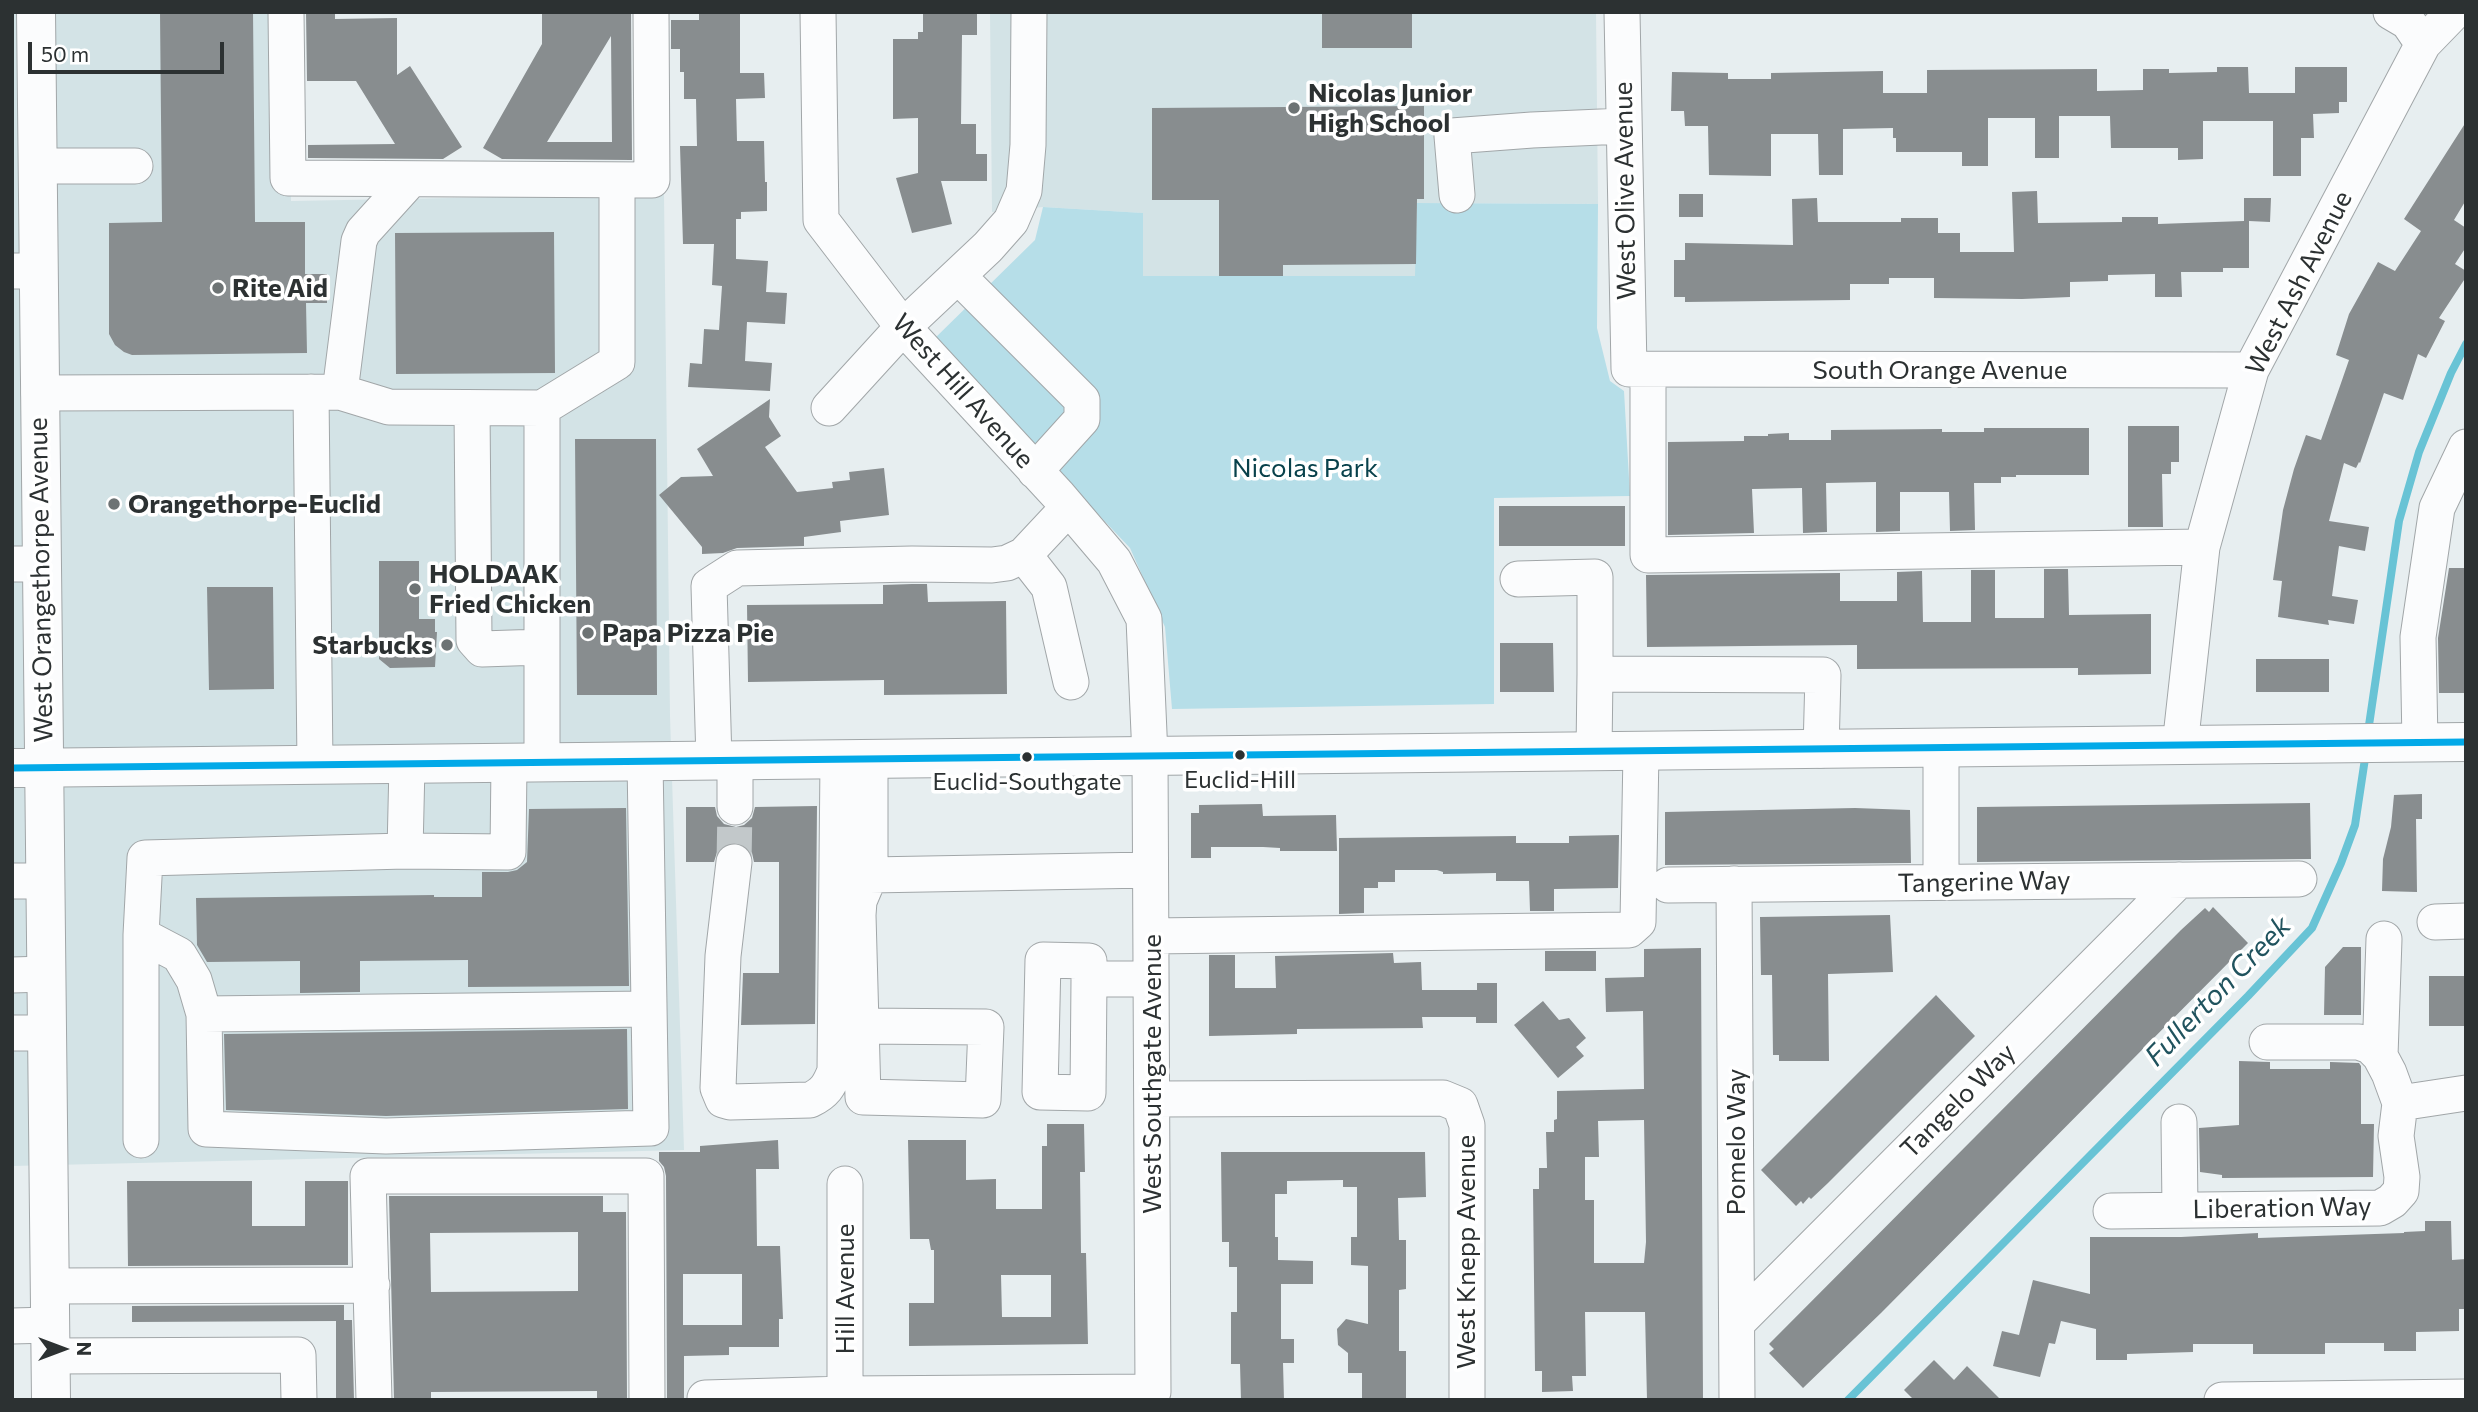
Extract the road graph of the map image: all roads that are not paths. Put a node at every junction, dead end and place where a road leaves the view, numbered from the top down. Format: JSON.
{"nodes":[{"id":1,"x":36,"y":12,"type":"edge"},
{"id":2,"x":286,"y":12,"type":"edge"},
{"id":3,"x":651,"y":12,"type":"edge"},
{"id":4,"x":818,"y":12,"type":"edge"},
{"id":5,"x":1029,"y":12,"type":"edge"},
{"id":6,"x":1622,"y":12,"type":"edge"},
{"id":7,"x":2391,"y":12,"type":"edge"},
{"id":8,"x":2454,"y":12,"type":"edge"},
{"id":9,"x":2423,"y":44,"type":"junction"},
{"id":10,"x":1624,"y":126,"type":"junction"},
{"id":11,"x":38,"y":166,"type":"junction"},
{"id":12,"x":135,"y":166,"type":"dead end"},
{"id":13,"x":411,"y":179,"type":"junction"},
{"id":14,"x":617,"y":180,"type":"junction"},
{"id":15,"x":1457,"y":195,"type":"dead end"},
{"id":16,"x":25,"y":271,"type":"edge"},
{"id":17,"x":958,"y":276,"type":"junction"},
{"id":18,"x":903,"y":327,"type":"junction"},
{"id":19,"x":1638,"y":370,"type":"junction"},
{"id":20,"x":2251,"y":370,"type":"junction"},
{"id":21,"x":326,"y":392,"type":"junction"},
{"id":22,"x":39,"y":393,"type":"junction"},
{"id":23,"x":472,"y":408,"type":"junction"},
{"id":24,"x":542,"y":408,"type":"junction"},
{"id":25,"x":829,"y":408,"type":"dead end"},
{"id":26,"x":2466,"y":447,"type":"edge"},
{"id":27,"x":1035,"y":471,"type":"junction"},
{"id":28,"x":1068,"y":508,"type":"junction"},
{"id":29,"x":2202,"y":547,"type":"junction"},
{"id":30,"x":1024,"y":555,"type":"junction"},
{"id":31,"x":26,"y":564,"type":"edge"},
{"id":32,"x":1518,"y":579,"type":"dead end"},
{"id":33,"x":542,"y":647,"type":"junction"},
{"id":34,"x":1595,"y":674,"type":"junction"},
{"id":35,"x":1071,"y":682,"type":"dead end"},
{"id":36,"x":2466,"y":742,"type":"edge"},
{"id":37,"x":2409,"y":743,"type":"junction"},
{"id":38,"x":2180,"y":746,"type":"junction"},
{"id":39,"x":1941,"y":748,"type":"junction"},
{"id":40,"x":1821,"y":750,"type":"junction"},
{"id":41,"x":1640,"y":751,"type":"junction"},
{"id":42,"x":1594,"y":752,"type":"junction"},
{"id":43,"x":1150,"y":756,"type":"junction"},
{"id":44,"x":854,"y":759,"type":"junction"},
{"id":45,"x":645,"y":761,"type":"junction"},
{"id":46,"x":725,"y":761,"type":"junction"},
{"id":47,"x":525,"y":762,"type":"junction"},
{"id":48,"x":316,"y":765,"type":"junction"},
{"id":49,"x":407,"y":765,"type":"junction"},
{"id":50,"x":27,"y":768,"type":"edge"},
{"id":51,"x":735,"y":807,"type":"tunnel mouth"},
{"id":52,"x":405,"y":851,"type":"junction"},
{"id":53,"x":734,"y":862,"type":"tunnel mouth"},
{"id":54,"x":1150,"y":870,"type":"junction"},
{"id":55,"x":870,"y":875,"type":"junction"},
{"id":56,"x":2299,"y":879,"type":"dead end"},
{"id":57,"x":2179,"y":880,"type":"junction"},
{"id":58,"x":28,"y":881,"type":"edge"},
{"id":59,"x":1941,"y":882,"type":"junction"},
{"id":60,"x":1734,"y":884,"type":"junction"},
{"id":61,"x":1668,"y":885,"type":"dead end"},
{"id":62,"x":141,"y":936,"type":"junction"},
{"id":63,"x":1151,"y":936,"type":"junction"},
{"id":64,"x":2384,"y":939,"type":"dead end"},
{"id":65,"x":29,"y":975,"type":"edge"},
{"id":66,"x":1089,"y":979,"type":"dead end"},
{"id":67,"x":1151,"y":979,"type":"junction"},
{"id":68,"x":649,"y":1009,"type":"junction"},
{"id":69,"x":204,"y":1014,"type":"junction"},
{"id":70,"x":861,"y":1026,"type":"dead end"},
{"id":71,"x":29,"y":1033,"type":"edge"},
{"id":72,"x":2267,"y":1042,"type":"dead end"},
{"id":73,"x":2380,"y":1055,"type":"junction"},
{"id":74,"x":2466,"y":1093,"type":"edge"},
{"id":75,"x":1153,"y":1099,"type":"junction"},
{"id":76,"x":2400,"y":1103,"type":"junction"},
{"id":77,"x":2179,"y":1122,"type":"dead end"},
{"id":78,"x":141,"y":1140,"type":"dead end"},
{"id":79,"x":845,"y":1184,"type":"dead end"},
{"id":80,"x":2180,"y":1210,"type":"junction"},
{"id":81,"x":2110,"y":1211,"type":"dead end"},
{"id":82,"x":372,"y":1285,"type":"junction"},
{"id":83,"x":50,"y":1286,"type":"junction"},
{"id":84,"x":1737,"y":1323,"type":"junction"},
{"id":85,"x":12,"y":1326,"type":"edge"},
{"id":86,"x":50,"y":1341,"type":"junction"},
{"id":87,"x":845,"y":1394,"type":"junction"},
{"id":88,"x":2466,"y":1397,"type":"edge"},
{"id":89,"x":705,"y":1398,"type":"dead end"},
{"id":90,"x":51,"y":1400,"type":"edge"},
{"id":91,"x":299,"y":1400,"type":"edge"},
{"id":92,"x":374,"y":1400,"type":"edge"},
{"id":93,"x":647,"y":1400,"type":"edge"},
{"id":94,"x":1467,"y":1400,"type":"edge"},
{"id":95,"x":1737,"y":1400,"type":"edge"},
{"id":96,"x":2222,"y":1400,"type":"edge"}],
"edges":[{"from":1,"to":11,"type":"main road","name":"West Orangethorpe Avenue"},
{"from":2,"to":13,"type":"street"},
{"from":3,"to":14,"type":"street"},
{"from":4,"to":18,"type":"street","name":"West Hill Avenue"},
{"from":5,"to":17,"type":"street"},
{"from":6,"to":10,"type":"street","name":"West Olive Avenue"},
{"from":7,"to":9,"type":"street"},
{"from":8,"to":9,"type":"street","name":"West Ash Avenue"},
{"from":9,"to":20,"type":"street","name":"West Ash Avenue"},
{"from":10,"to":15,"type":"street"},
{"from":10,"to":19,"type":"street","name":"West Olive Avenue"},
{"from":11,"to":12,"type":"street"},
{"from":11,"to":16,"type":"main road","name":"West Orangethorpe Avenue"},
{"from":13,"to":14,"type":"street"},
{"from":13,"to":21,"type":"street"},
{"from":14,"to":24,"type":"street"},
{"from":16,"to":22,"type":"main road","name":"West Orangethorpe Avenue"},
{"from":17,"to":18,"type":"street"},
{"from":17,"to":27,"type":"street"},
{"from":18,"to":25,"type":"street"},
{"from":18,"to":27,"type":"street","name":"West Hill Avenue"},
{"from":19,"to":20,"type":"street","name":"South Orange Avenue"},
{"from":19,"to":29,"type":"street","name":"West Olive Avenue"},
{"from":20,"to":29,"type":"street","name":"West Ash Avenue"},
{"from":21,"to":22,"type":"street"},
{"from":21,"to":23,"type":"street"},
{"from":21,"to":48,"type":"street"},
{"from":22,"to":31,"type":"main road","name":"West Orangethorpe Avenue"},
{"from":23,"to":24,"type":"street"},
{"from":23,"to":33,"type":"street"},
{"from":24,"to":33,"type":"street"},
{"from":26,"to":37,"type":"street"},
{"from":27,"to":28,"type":"street","name":"West Hill Avenue"},
{"from":28,"to":30,"type":"street"},
{"from":28,"to":43,"type":"street","name":"West Hill Avenue"},
{"from":29,"to":38,"type":"street","name":"West Ash Avenue"},
{"from":30,"to":35,"type":"street"},
{"from":30,"to":46,"type":"street"},
{"from":31,"to":50,"type":"main road","name":"West Orangethorpe Avenue"},
{"from":32,"to":34,"type":"street"},
{"from":33,"to":47,"type":"street"},
{"from":34,"to":40,"type":"street"},
{"from":34,"to":42,"type":"street"},
{"from":36,"to":37,"type":"main road"},
{"from":37,"to":38,"type":"main road"},
{"from":38,"to":39,"type":"main road"},
{"from":39,"to":40,"type":"main road"},
{"from":39,"to":59,"type":"street"},
{"from":40,"to":41,"type":"main road"},
{"from":41,"to":42,"type":"main road"},
{"from":41,"to":63,"type":"street"},
{"from":42,"to":43,"type":"main road"},
{"from":43,"to":44,"type":"main road"},
{"from":43,"to":54,"type":"street","name":"West Southgate Avenue"},
{"from":44,"to":46,"type":"main road"},
{"from":44,"to":53,"type":"street"},
{"from":44,"to":55,"type":"street"},
{"from":45,"to":46,"type":"main road"},
{"from":45,"to":47,"type":"main road"},
{"from":45,"to":68,"type":"street"},
{"from":46,"to":51,"type":"street"},
{"from":47,"to":49,"type":"main road"},
{"from":47,"to":52,"type":"street"},
{"from":48,"to":49,"type":"main road"},
{"from":48,"to":50,"type":"main road"},
{"from":49,"to":52,"type":"street"},
{"from":50,"to":58,"type":"main road","name":"West Orangethorpe Avenue"},
{"from":52,"to":62,"type":"street"},
{"from":54,"to":55,"type":"street"},
{"from":54,"to":63,"type":"street","name":"West Southgate Avenue"},
{"from":55,"to":70,"type":"street"},
{"from":56,"to":57,"type":"street","name":"Tangerine Way"},
{"from":57,"to":59,"type":"street","name":"Tangerine Way"},
{"from":57,"to":84,"type":"street","name":"Tangelo Way"},
{"from":58,"to":65,"type":"main road","name":"West Orangethorpe Avenue"},
{"from":59,"to":60,"type":"street","name":"Tangerine Way"},
{"from":60,"to":61,"type":"street","name":"Tangerine Way"},
{"from":60,"to":84,"type":"street","name":"Pomelo Way"},
{"from":62,"to":69,"type":"street"},
{"from":62,"to":78,"type":"street"},
{"from":63,"to":67,"type":"street","name":"West Southgate Avenue"},
{"from":64,"to":73,"type":"street"},
{"from":65,"to":71,"type":"main road","name":"West Orangethorpe Avenue"},
{"from":66,"to":67,"type":"street"},
{"from":67,"to":75,"type":"street","name":"West Southgate Avenue"},
{"from":68,"to":69,"type":"street"},
{"from":68,"to":69,"type":"street"},
{"from":71,"to":83,"type":"main road","name":"West Orangethorpe Avenue"},
{"from":72,"to":73,"type":"street"},
{"from":73,"to":76,"type":"street"},
{"from":74,"to":76,"type":"street"},
{"from":75,"to":87,"type":"street","name":"West Southgate Avenue"},
{"from":75,"to":94,"type":"street","name":"West Knepp Avenue"},
{"from":76,"to":80,"type":"street","name":"Liberation Way"},
{"from":77,"to":80,"type":"street"},
{"from":79,"to":87,"type":"street","name":"Hill Avenue"},
{"from":80,"to":81,"type":"street","name":"Liberation Way"},
{"from":82,"to":83,"type":"street"},
{"from":82,"to":92,"type":"street"},
{"from":82,"to":93,"type":"street"},
{"from":83,"to":86,"type":"main road","name":"West Orangethorpe Avenue"},
{"from":84,"to":95,"type":"street","name":"Pomelo Way"},
{"from":85,"to":86,"type":"street"},
{"from":86,"to":90,"type":"main road","name":"West Orangethorpe Avenue"},
{"from":86,"to":91,"type":"street"},
{"from":87,"to":89,"type":"street"},
{"from":88,"to":96,"type":"street"}]}
